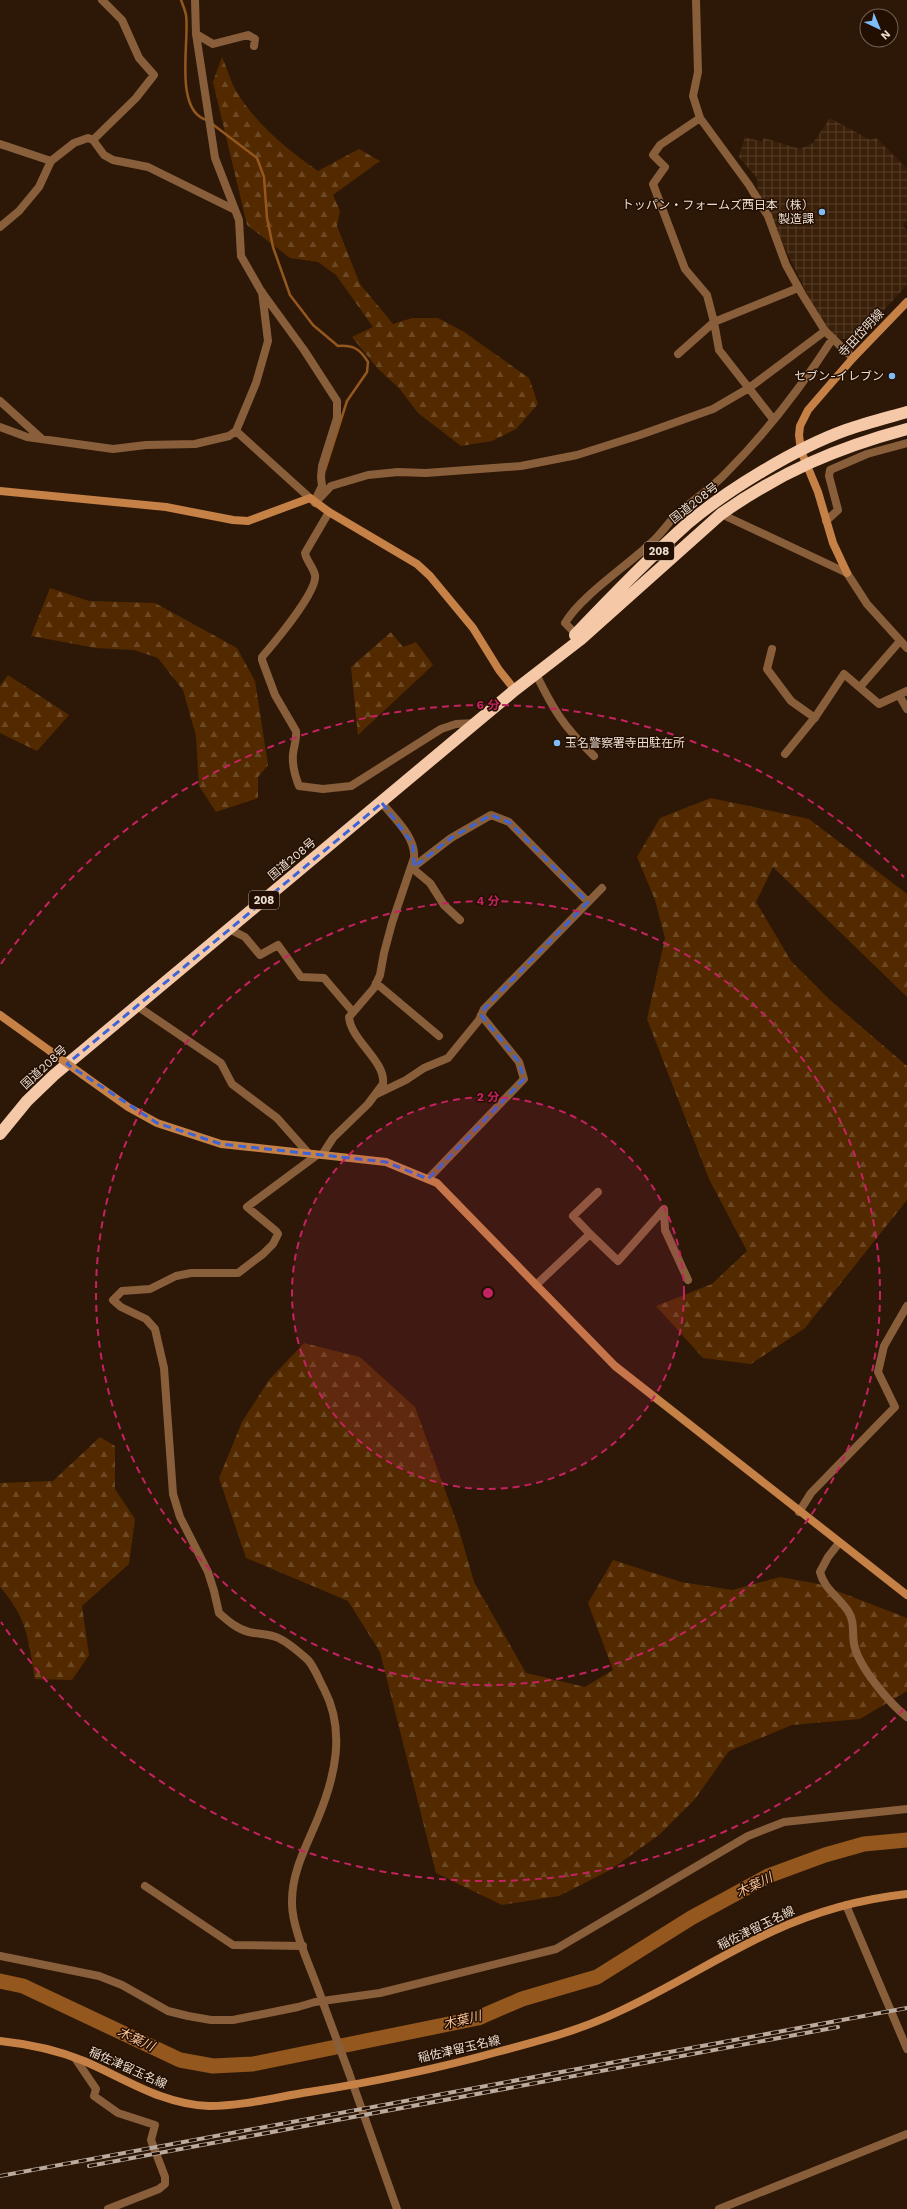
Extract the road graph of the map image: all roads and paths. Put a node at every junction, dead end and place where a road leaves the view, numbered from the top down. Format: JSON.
{"nodes":[{"id":1,"x":102,"y":0,"type":"edge"},
{"id":2,"x":195,"y":0,"type":"edge"},
{"id":3,"x":696,"y":0,"type":"edge"},
{"id":4,"x":196,"y":34,"type":"junction"},
{"id":5,"x":254,"y":46,"type":"dead end"},
{"id":6,"x":700,"y":118,"type":"junction"},
{"id":7,"x":93,"y":140,"type":"junction"},
{"id":8,"x":0,"y":144,"type":"edge"},
{"id":9,"x":51,"y":161,"type":"junction"},
{"id":10,"x":233,"y":209,"type":"junction"},
{"id":11,"x":0,"y":227,"type":"edge"},
{"id":12,"x":798,"y":288,"type":"junction"},
{"id":13,"x":261,"y":291,"type":"junction"},
{"id":14,"x":907,"y":302,"type":"edge"},
{"id":15,"x":714,"y":322,"type":"junction"},
{"id":16,"x":825,"y":331,"type":"junction"},
{"id":17,"x":833,"y":338,"type":"junction"},
{"id":18,"x":678,"y":354,"type":"dead end"},
{"id":19,"x":853,"y":358,"type":"junction"},
{"id":20,"x":749,"y":388,"type":"junction"},
{"id":21,"x":0,"y":401,"type":"edge"},
{"id":22,"x":907,"y":412,"type":"edge"},
{"id":23,"x":773,"y":419,"type":"junction"},
{"id":24,"x":0,"y":426,"type":"edge"},
{"id":25,"x":907,"y":429,"type":"edge"},
{"id":26,"x":236,"y":431,"type":"junction"},
{"id":27,"x":42,"y":439,"type":"junction"},
{"id":28,"x":907,"y":443,"type":"edge"},
{"id":29,"x":802,"y":451,"type":"junction"},
{"id":30,"x":806,"y":465,"type":"junction"},
{"id":31,"x":0,"y":491,"type":"edge"},
{"id":32,"x":313,"y":501,"type":"junction"},
{"id":33,"x":329,"y":512,"type":"junction"},
{"id":34,"x":678,"y":513,"type":"junction"},
{"id":35,"x":721,"y":514,"type":"junction"},
{"id":36,"x":826,"y":521,"type":"junction"},
{"id":37,"x":688,"y":524,"type":"junction"},
{"id":38,"x":846,"y":573,"type":"junction"},
{"id":39,"x":576,"y":634,"type":"junction"},
{"id":40,"x":900,"y":641,"type":"junction"},
{"id":41,"x":907,"y":648,"type":"edge"},
{"id":42,"x":772,"y":650,"type":"dead end"},
{"id":43,"x":536,"y":674,"type":"junction"},
{"id":44,"x":860,"y":687,"type":"junction"},
{"id":45,"x":515,"y":690,"type":"junction"},
{"id":46,"x":907,"y":691,"type":"edge"},
{"id":47,"x":899,"y":695,"type":"junction"},
{"id":48,"x":907,"y":709,"type":"edge"},
{"id":49,"x":815,"y":718,"type":"junction"},
{"id":50,"x":476,"y":723,"type":"junction"},
{"id":51,"x":785,"y":754,"type":"dead end"},
{"id":52,"x":594,"y":756,"type":"dead end"},
{"id":53,"x":382,"y":803,"type":"junction"},
{"id":54,"x":412,"y":868,"type":"junction"},
{"id":55,"x":602,"y":888,"type":"dead end"},
{"id":56,"x":588,"y":902,"type":"junction"},
{"id":57,"x":460,"y":920,"type":"dead end"},
{"id":58,"x":229,"y":929,"type":"junction"},
{"id":59,"x":376,"y":983,"type":"junction"},
{"id":60,"x":137,"y":1006,"type":"junction"},
{"id":61,"x":353,"y":1012,"type":"junction"},
{"id":62,"x":0,"y":1015,"type":"edge"},
{"id":63,"x":481,"y":1015,"type":"junction"},
{"id":64,"x":438,"y":1036,"type":"dead end"},
{"id":65,"x":376,"y":1094,"type":"junction"},
{"id":66,"x":0,"y":1134,"type":"edge"},
{"id":67,"x":316,"y":1155,"type":"junction"},
{"id":68,"x":428,"y":1180,"type":"junction"},
{"id":69,"x":598,"y":1192,"type":"dead end"},
{"id":70,"x":590,"y":1234,"type":"junction"},
{"id":71,"x":688,"y":1280,"type":"dead end"},
{"id":72,"x":536,"y":1285,"type":"junction"},
{"id":73,"x":907,"y":1306,"type":"edge"},
{"id":74,"x":799,"y":1512,"type":"junction"},
{"id":75,"x":839,"y":1543,"type":"junction"},
{"id":76,"x":907,"y":1595,"type":"edge"},
{"id":77,"x":907,"y":1717,"type":"edge"},
{"id":78,"x":907,"y":1809,"type":"edge"},
{"id":79,"x":144,"y":1886,"type":"dead end"},
{"id":80,"x":907,"y":1894,"type":"edge"},
{"id":81,"x":846,"y":1906,"type":"junction"},
{"id":82,"x":303,"y":1946,"type":"junction"},
{"id":83,"x":0,"y":1956,"type":"edge"},
{"id":84,"x":0,"y":2041,"type":"edge"},
{"id":85,"x":907,"y":2048,"type":"edge"},
{"id":86,"x":75,"y":2058,"type":"junction"},
{"id":87,"x":354,"y":2085,"type":"junction"},
{"id":88,"x":907,"y":2134,"type":"edge"},
{"id":89,"x":108,"y":2209,"type":"edge"},
{"id":90,"x":397,"y":2209,"type":"edge"},
{"id":91,"x":718,"y":2209,"type":"edge"}],
"edges":[{"from":1,"to":7,"type":"street"},
{"from":2,"to":4,"type":"street"},
{"from":3,"to":6,"type":"street"},
{"from":4,"to":5,"type":"street"},
{"from":4,"to":10,"type":"street"},
{"from":6,"to":12,"type":"street"},
{"from":6,"to":15,"type":"street"},
{"from":7,"to":9,"type":"street"},
{"from":7,"to":10,"type":"street"},
{"from":8,"to":9,"type":"street"},
{"from":9,"to":11,"type":"street"},
{"from":10,"to":13,"type":"street"},
{"from":12,"to":15,"type":"street"},
{"from":12,"to":16,"type":"street"},
{"from":13,"to":26,"type":"street"},
{"from":13,"to":32,"type":"street"},
{"from":14,"to":19,"type":"street","name":"寺田岱明線"},
{"from":15,"to":18,"type":"street"},
{"from":15,"to":20,"type":"street"},
{"from":16,"to":17,"type":"street"},
{"from":16,"to":20,"type":"street"},
{"from":17,"to":19,"type":"street"},
{"from":17,"to":23,"type":"street"},
{"from":19,"to":29,"type":"street","name":"寺田岱明線"},
{"from":20,"to":23,"type":"street"},
{"from":20,"to":32,"type":"street"},
{"from":21,"to":27,"type":"street"},
{"from":22,"to":29,"type":"highway","name":"国道208号","number":"208"},
{"from":23,"to":34,"type":"street"},
{"from":24,"to":27,"type":"street"},
{"from":25,"to":30,"type":"highway","name":"国道208号","number":"208"},
{"from":26,"to":27,"type":"street"},
{"from":26,"to":32,"type":"street"},
{"from":28,"to":36,"type":"street"},
{"from":29,"to":30,"type":"street","name":"寺田岱明線"},
{"from":29,"to":37,"type":"highway","name":"国道208号","number":"208"},
{"from":30,"to":35,"type":"highway","name":"国道208号","number":"208"},
{"from":30,"to":36,"type":"street","name":"寺田岱明線"},
{"from":31,"to":32,"type":"street"},
{"from":32,"to":33,"type":"street"},
{"from":33,"to":45,"type":"street"},
{"from":33,"to":50,"type":"street"},
{"from":34,"to":37,"type":"street"},
{"from":34,"to":39,"type":"street"},
{"from":35,"to":38,"type":"street"},
{"from":35,"to":43,"type":"highway","name":"国道208号","number":"208"},
{"from":36,"to":38,"type":"street","name":"寺田岱明線"},
{"from":37,"to":39,"type":"highway","name":"国道208号","number":"208"},
{"from":38,"to":40,"type":"street"},
{"from":39,"to":43,"type":"highway","name":"国道208号","number":"208"},
{"from":40,"to":41,"type":"street"},
{"from":40,"to":44,"type":"street"},
{"from":42,"to":49,"type":"street"},
{"from":43,"to":45,"type":"highway","name":"国道208号","number":"208"},
{"from":43,"to":52,"type":"street"},
{"from":44,"to":47,"type":"street"},
{"from":44,"to":49,"type":"street"},
{"from":45,"to":50,"type":"highway","name":"国道208号","number":"208"},
{"from":46,"to":47,"type":"street"},
{"from":47,"to":48,"type":"street"},
{"from":49,"to":51,"type":"street"},
{"from":50,"to":53,"type":"highway","name":"国道208号","number":"208"},
{"from":53,"to":54,"type":"street"},
{"from":53,"to":58,"type":"highway","name":"国道208号","number":"208"},
{"from":54,"to":56,"type":"street"},
{"from":54,"to":57,"type":"street"},
{"from":54,"to":59,"type":"street"},
{"from":55,"to":56,"type":"street"},
{"from":56,"to":63,"type":"street"},
{"from":58,"to":60,"type":"highway","name":"国道208号","number":"208"},
{"from":58,"to":61,"type":"street"},
{"from":59,"to":61,"type":"street"},
{"from":59,"to":64,"type":"street"},
{"from":60,"to":66,"type":"highway","name":"国道208号","number":"208"},
{"from":60,"to":67,"type":"street"},
{"from":61,"to":65,"type":"street"},
{"from":62,"to":67,"type":"street","bridge":true},
{"from":63,"to":65,"type":"street"},
{"from":63,"to":68,"type":"street"},
{"from":65,"to":67,"type":"street"},
{"from":67,"to":68,"type":"street"},
{"from":67,"to":82,"type":"street"},
{"from":68,"to":72,"type":"street"},
{"from":69,"to":70,"type":"street"},
{"from":70,"to":71,"type":"street"},
{"from":70,"to":72,"type":"street"},
{"from":72,"to":74,"type":"street"},
{"from":73,"to":74,"type":"street"},
{"from":74,"to":75,"type":"street"},
{"from":75,"to":76,"type":"street"},
{"from":75,"to":77,"type":"street"},
{"from":78,"to":83,"type":"street"},
{"from":79,"to":82,"type":"street"},
{"from":80,"to":81,"type":"street","name":"稲佐津留玉名線"},
{"from":81,"to":85,"type":"street"},
{"from":81,"to":87,"type":"street","name":"稲佐津留玉名線"},
{"from":82,"to":87,"type":"street","bridge":true},
{"from":84,"to":86,"type":"street","name":"稲佐津留玉名線"},
{"from":86,"to":87,"type":"street","name":"稲佐津留玉名線"},
{"from":86,"to":89,"type":"street"},
{"from":87,"to":90,"type":"street"},
{"from":88,"to":91,"type":"street"}]}
